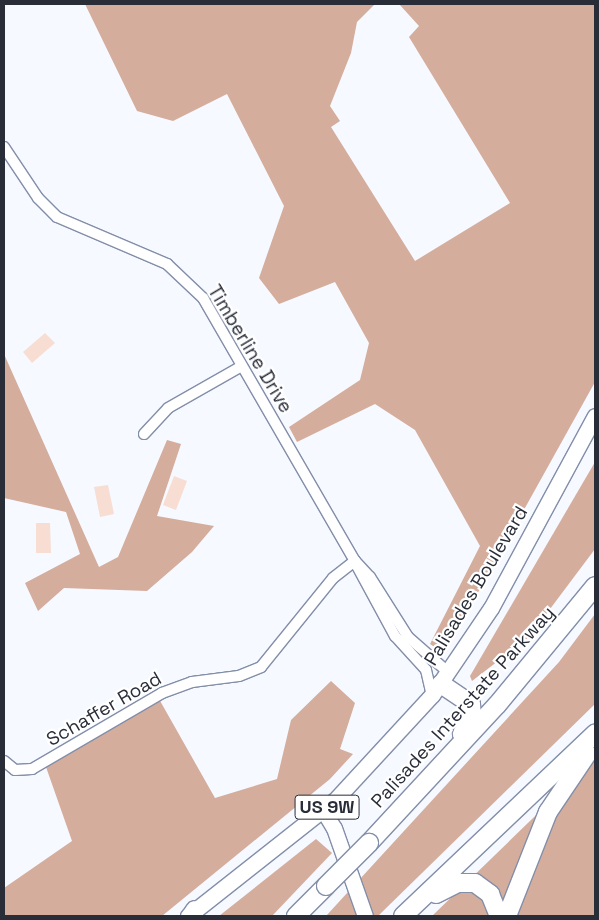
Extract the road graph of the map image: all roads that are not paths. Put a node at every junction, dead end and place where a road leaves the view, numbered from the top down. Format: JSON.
{"nodes":[{"id":1,"x":4,"y":147,"type":"edge"},
{"id":2,"x":242,"y":366,"type":"junction"},
{"id":3,"x":595,"y":416,"type":"edge"},
{"id":4,"x":144,"y":434,"type":"dead end"},
{"id":5,"x":355,"y":561,"type":"junction"},
{"id":6,"x":595,"y":586,"type":"edge"},
{"id":7,"x":372,"y":589,"type":"junction"},
{"id":8,"x":441,"y":684,"type":"junction"},
{"id":9,"x":595,"y":734,"type":"edge"},
{"id":10,"x":595,"y":744,"type":"edge"},
{"id":11,"x":4,"y":761,"type":"edge"},
{"id":12,"x":413,"y":797,"type":"junction"},
{"id":13,"x":323,"y":810,"type":"junction"},
{"id":14,"x":192,"y":914,"type":"edge"},
{"id":15,"x":296,"y":916,"type":"edge"},
{"id":16,"x":365,"y":916,"type":"edge"},
{"id":17,"x":404,"y":916,"type":"edge"},
{"id":18,"x":499,"y":916,"type":"edge"},
{"id":19,"x":508,"y":916,"type":"edge"}],
"edges":[{"from":1,"to":2,"type":"street","name":"Timberline Drive"},
{"from":2,"to":4,"type":"street"},
{"from":2,"to":5,"type":"street","name":"Timberline Drive"},
{"from":3,"to":8,"type":"main road","name":"Palisades Boulevard","number":"US 9W"},
{"from":5,"to":7,"type":"street","name":"Timberline Drive"},
{"from":5,"to":11,"type":"street","name":"Schaffer Road"},
{"from":6,"to":12,"type":"highway","name":"Palisades Interstate Parkway"},
{"from":7,"to":8,"type":"street","name":"Timberline Drive"},
{"from":7,"to":8,"type":"street","name":"Timberline Drive"},
{"from":8,"to":12,"type":"highway"},
{"from":8,"to":13,"type":"main road","name":"Palisades Boulevard","number":"US 9W"},
{"from":9,"to":17,"type":"highway"},
{"from":10,"to":19,"type":"highway"},
{"from":12,"to":15,"type":"highway","name":"Palisades Interstate Parkway","bridge":true},
{"from":13,"to":14,"type":"main road","name":"Palisades Boulevard","number":"US 9W"},
{"from":13,"to":16,"type":"main road"},
{"from":17,"to":18,"type":"highway"}]}
